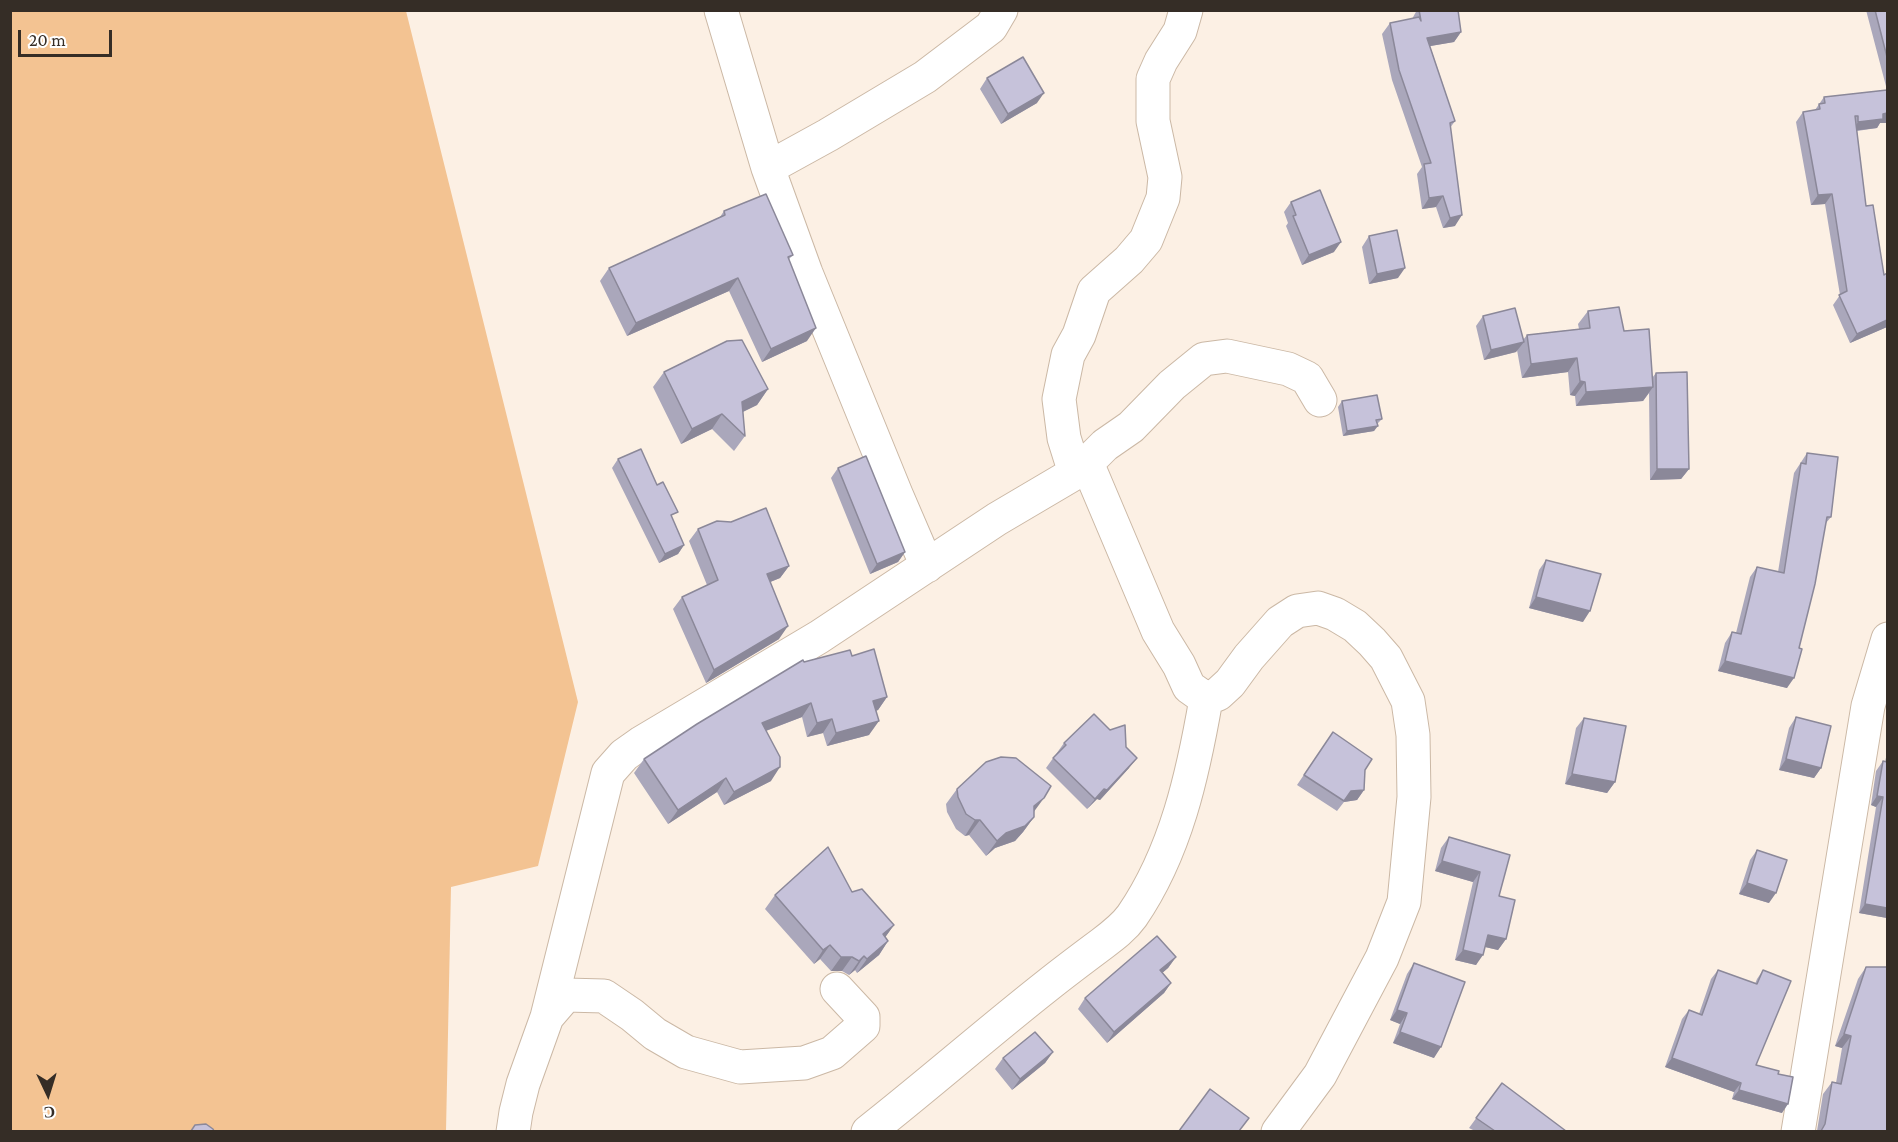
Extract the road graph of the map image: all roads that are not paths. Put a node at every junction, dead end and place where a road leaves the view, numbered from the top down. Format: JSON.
{"nodes":[{"id":1,"x":721,"y":10,"type":"edge"},
{"id":2,"x":1000,"y":10,"type":"edge"},
{"id":3,"x":1186,"y":10,"type":"edge"},
{"id":4,"x":768,"y":168,"type":"junction"},
{"id":5,"x":1320,"y":400,"type":"dead end"},
{"id":6,"x":1081,"y":468,"type":"junction"},
{"id":7,"x":927,"y":566,"type":"junction"},
{"id":8,"x":1887,"y":639,"type":"edge"},
{"id":9,"x":1206,"y":699,"type":"junction"},
{"id":10,"x":837,"y":988,"type":"dead end"},
{"id":11,"x":547,"y":1017,"type":"junction"},
{"id":12,"x":513,"y":1131,"type":"edge"},
{"id":13,"x":868,"y":1131,"type":"edge"},
{"id":14,"x":1278,"y":1131,"type":"edge"},
{"id":15,"x":1798,"y":1131,"type":"edge"}],
"edges":[{"from":1,"to":4,"type":"street"},
{"from":2,"to":4,"type":"street"},
{"from":3,"to":6,"type":"street"},
{"from":4,"to":7,"type":"street"},
{"from":5,"to":6,"type":"street"},
{"from":6,"to":7,"type":"street"},
{"from":6,"to":9,"type":"street"},
{"from":7,"to":11,"type":"street"},
{"from":8,"to":15,"type":"street"},
{"from":9,"to":13,"type":"street"},
{"from":9,"to":14,"type":"street"},
{"from":10,"to":11,"type":"street"},
{"from":11,"to":12,"type":"street"}]}
